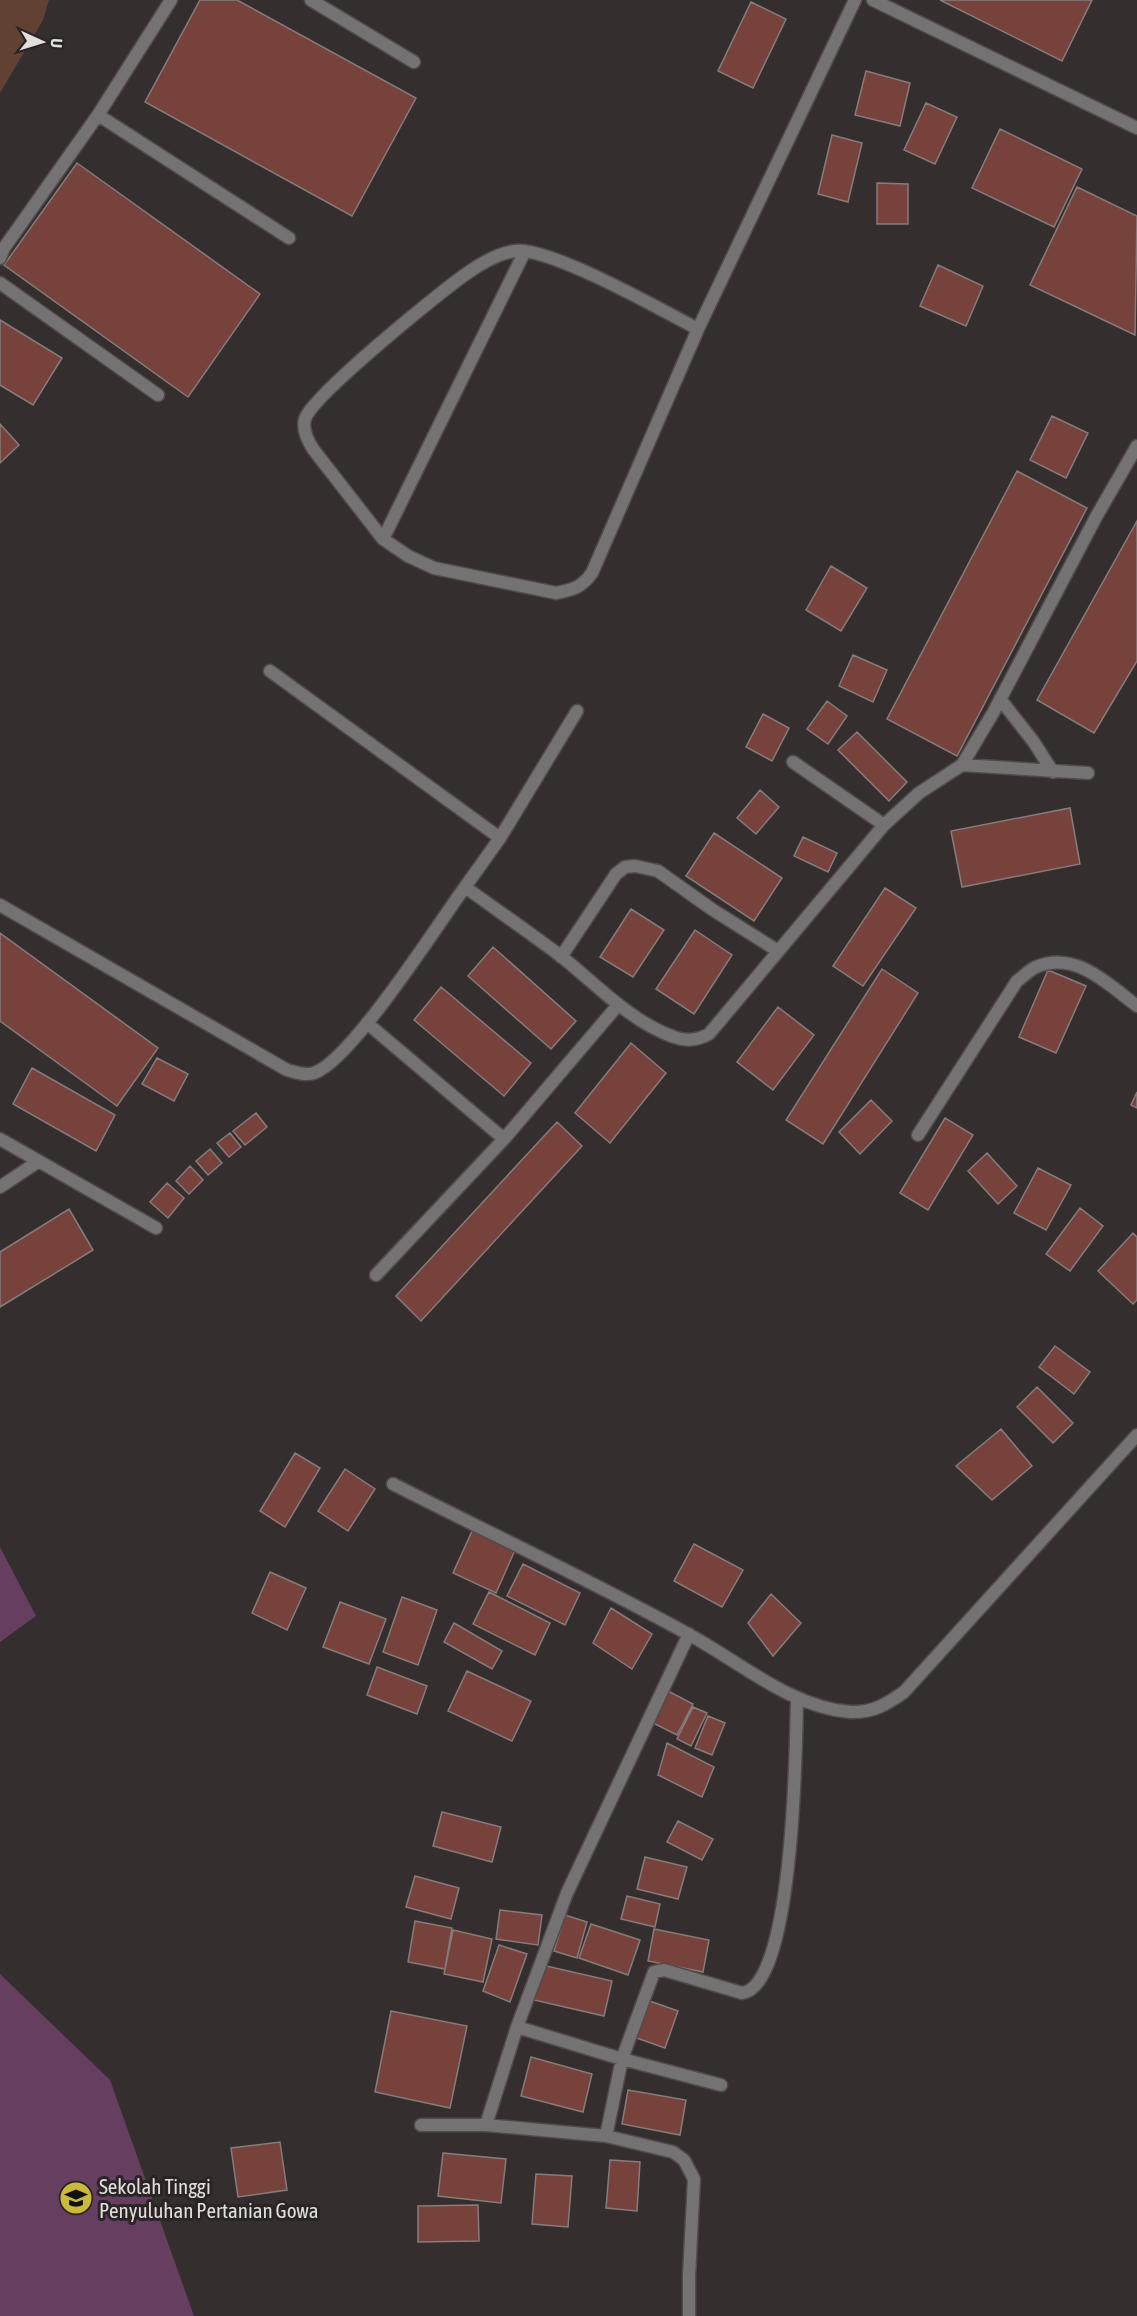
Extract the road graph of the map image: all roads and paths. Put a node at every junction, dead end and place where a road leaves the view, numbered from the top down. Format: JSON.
{"nodes":[{"id":1,"x":171,"y":0,"type":"edge"},
{"id":2,"x":311,"y":0,"type":"edge"},
{"id":3,"x":855,"y":0,"type":"edge"},
{"id":4,"x":873,"y":0,"type":"edge"},
{"id":5,"x":414,"y":62,"type":"dead end"},
{"id":6,"x":98,"y":115,"type":"junction"},
{"id":7,"x":1137,"y":128,"type":"edge"},
{"id":8,"x":289,"y":238,"type":"dead end"},
{"id":9,"x":525,"y":251,"type":"junction"},
{"id":10,"x":0,"y":258,"type":"edge"},
{"id":11,"x":0,"y":283,"type":"edge"},
{"id":12,"x":698,"y":329,"type":"junction"},
{"id":13,"x":158,"y":395,"type":"dead end"},
{"id":14,"x":1137,"y":446,"type":"edge"},
{"id":15,"x":383,"y":539,"type":"junction"},
{"id":16,"x":270,"y":670,"type":"dead end"},
{"id":17,"x":1000,"y":699,"type":"junction"},
{"id":18,"x":577,"y":711,"type":"dead end"},
{"id":19,"x":793,"y":762,"type":"dead end"},
{"id":20,"x":962,"y":765,"type":"junction"},
{"id":21,"x":1053,"y":772,"type":"junction"},
{"id":22,"x":1088,"y":773,"type":"dead end"},
{"id":23,"x":884,"y":825,"type":"junction"},
{"id":24,"x":500,"y":838,"type":"junction"},
{"id":25,"x":465,"y":887,"type":"junction"},
{"id":26,"x":0,"y":905,"type":"edge"},
{"id":27,"x":778,"y":951,"type":"junction"},
{"id":28,"x":561,"y":957,"type":"junction"},
{"id":29,"x":618,"y":1005,"type":"junction"},
{"id":30,"x":1137,"y":1006,"type":"edge"},
{"id":31,"x":367,"y":1023,"type":"junction"},
{"id":32,"x":918,"y":1135,"type":"dead end"},
{"id":33,"x":0,"y":1138,"type":"edge"},
{"id":34,"x":504,"y":1139,"type":"junction"},
{"id":35,"x":39,"y":1161,"type":"junction"},
{"id":36,"x":0,"y":1187,"type":"edge"},
{"id":37,"x":156,"y":1228,"type":"dead end"},
{"id":38,"x":376,"y":1275,"type":"dead end"},
{"id":39,"x":1137,"y":1435,"type":"edge"},
{"id":40,"x":393,"y":1484,"type":"dead end"},
{"id":41,"x":689,"y":1634,"type":"junction"},
{"id":42,"x":797,"y":1699,"type":"junction"},
{"id":43,"x":517,"y":2027,"type":"junction"},
{"id":44,"x":622,"y":2059,"type":"junction"},
{"id":45,"x":721,"y":2085,"type":"dead end"},
{"id":46,"x":421,"y":2125,"type":"dead end"},
{"id":47,"x":486,"y":2125,"type":"junction"},
{"id":48,"x":606,"y":2136,"type":"junction"},
{"id":49,"x":689,"y":2316,"type":"edge"}],
"edges":[{"from":1,"to":6,"type":"street"},
{"from":2,"to":5,"type":"street"},
{"from":3,"to":12,"type":"street"},
{"from":4,"to":7,"type":"street"},
{"from":6,"to":8,"type":"street"},
{"from":6,"to":10,"type":"street"},
{"from":9,"to":12,"type":"street"},
{"from":9,"to":15,"type":"street"},
{"from":9,"to":15,"type":"street"},
{"from":11,"to":13,"type":"street"},
{"from":12,"to":15,"type":"street"},
{"from":14,"to":17,"type":"street"},
{"from":16,"to":24,"type":"street"},
{"from":17,"to":20,"type":"street"},
{"from":17,"to":21,"type":"street"},
{"from":18,"to":24,"type":"street"},
{"from":19,"to":23,"type":"street"},
{"from":20,"to":21,"type":"street"},
{"from":20,"to":23,"type":"street"},
{"from":21,"to":22,"type":"street"},
{"from":23,"to":27,"type":"street"},
{"from":24,"to":25,"type":"street"},
{"from":25,"to":28,"type":"street"},
{"from":25,"to":31,"type":"street"},
{"from":26,"to":31,"type":"street"},
{"from":27,"to":28,"type":"street"},
{"from":27,"to":29,"type":"street"},
{"from":28,"to":29,"type":"street"},
{"from":29,"to":34,"type":"street"},
{"from":30,"to":32,"type":"street"},
{"from":31,"to":34,"type":"street"},
{"from":33,"to":35,"type":"street"},
{"from":34,"to":38,"type":"street"},
{"from":35,"to":36,"type":"street"},
{"from":35,"to":37,"type":"street"},
{"from":39,"to":42,"type":"street"},
{"from":40,"to":41,"type":"street"},
{"from":41,"to":42,"type":"street"},
{"from":41,"to":43,"type":"street"},
{"from":42,"to":44,"type":"street"},
{"from":43,"to":44,"type":"street"},
{"from":43,"to":47,"type":"street"},
{"from":44,"to":45,"type":"street"},
{"from":44,"to":48,"type":"street"},
{"from":46,"to":47,"type":"street"},
{"from":47,"to":48,"type":"street"},
{"from":48,"to":49,"type":"street"}]}
